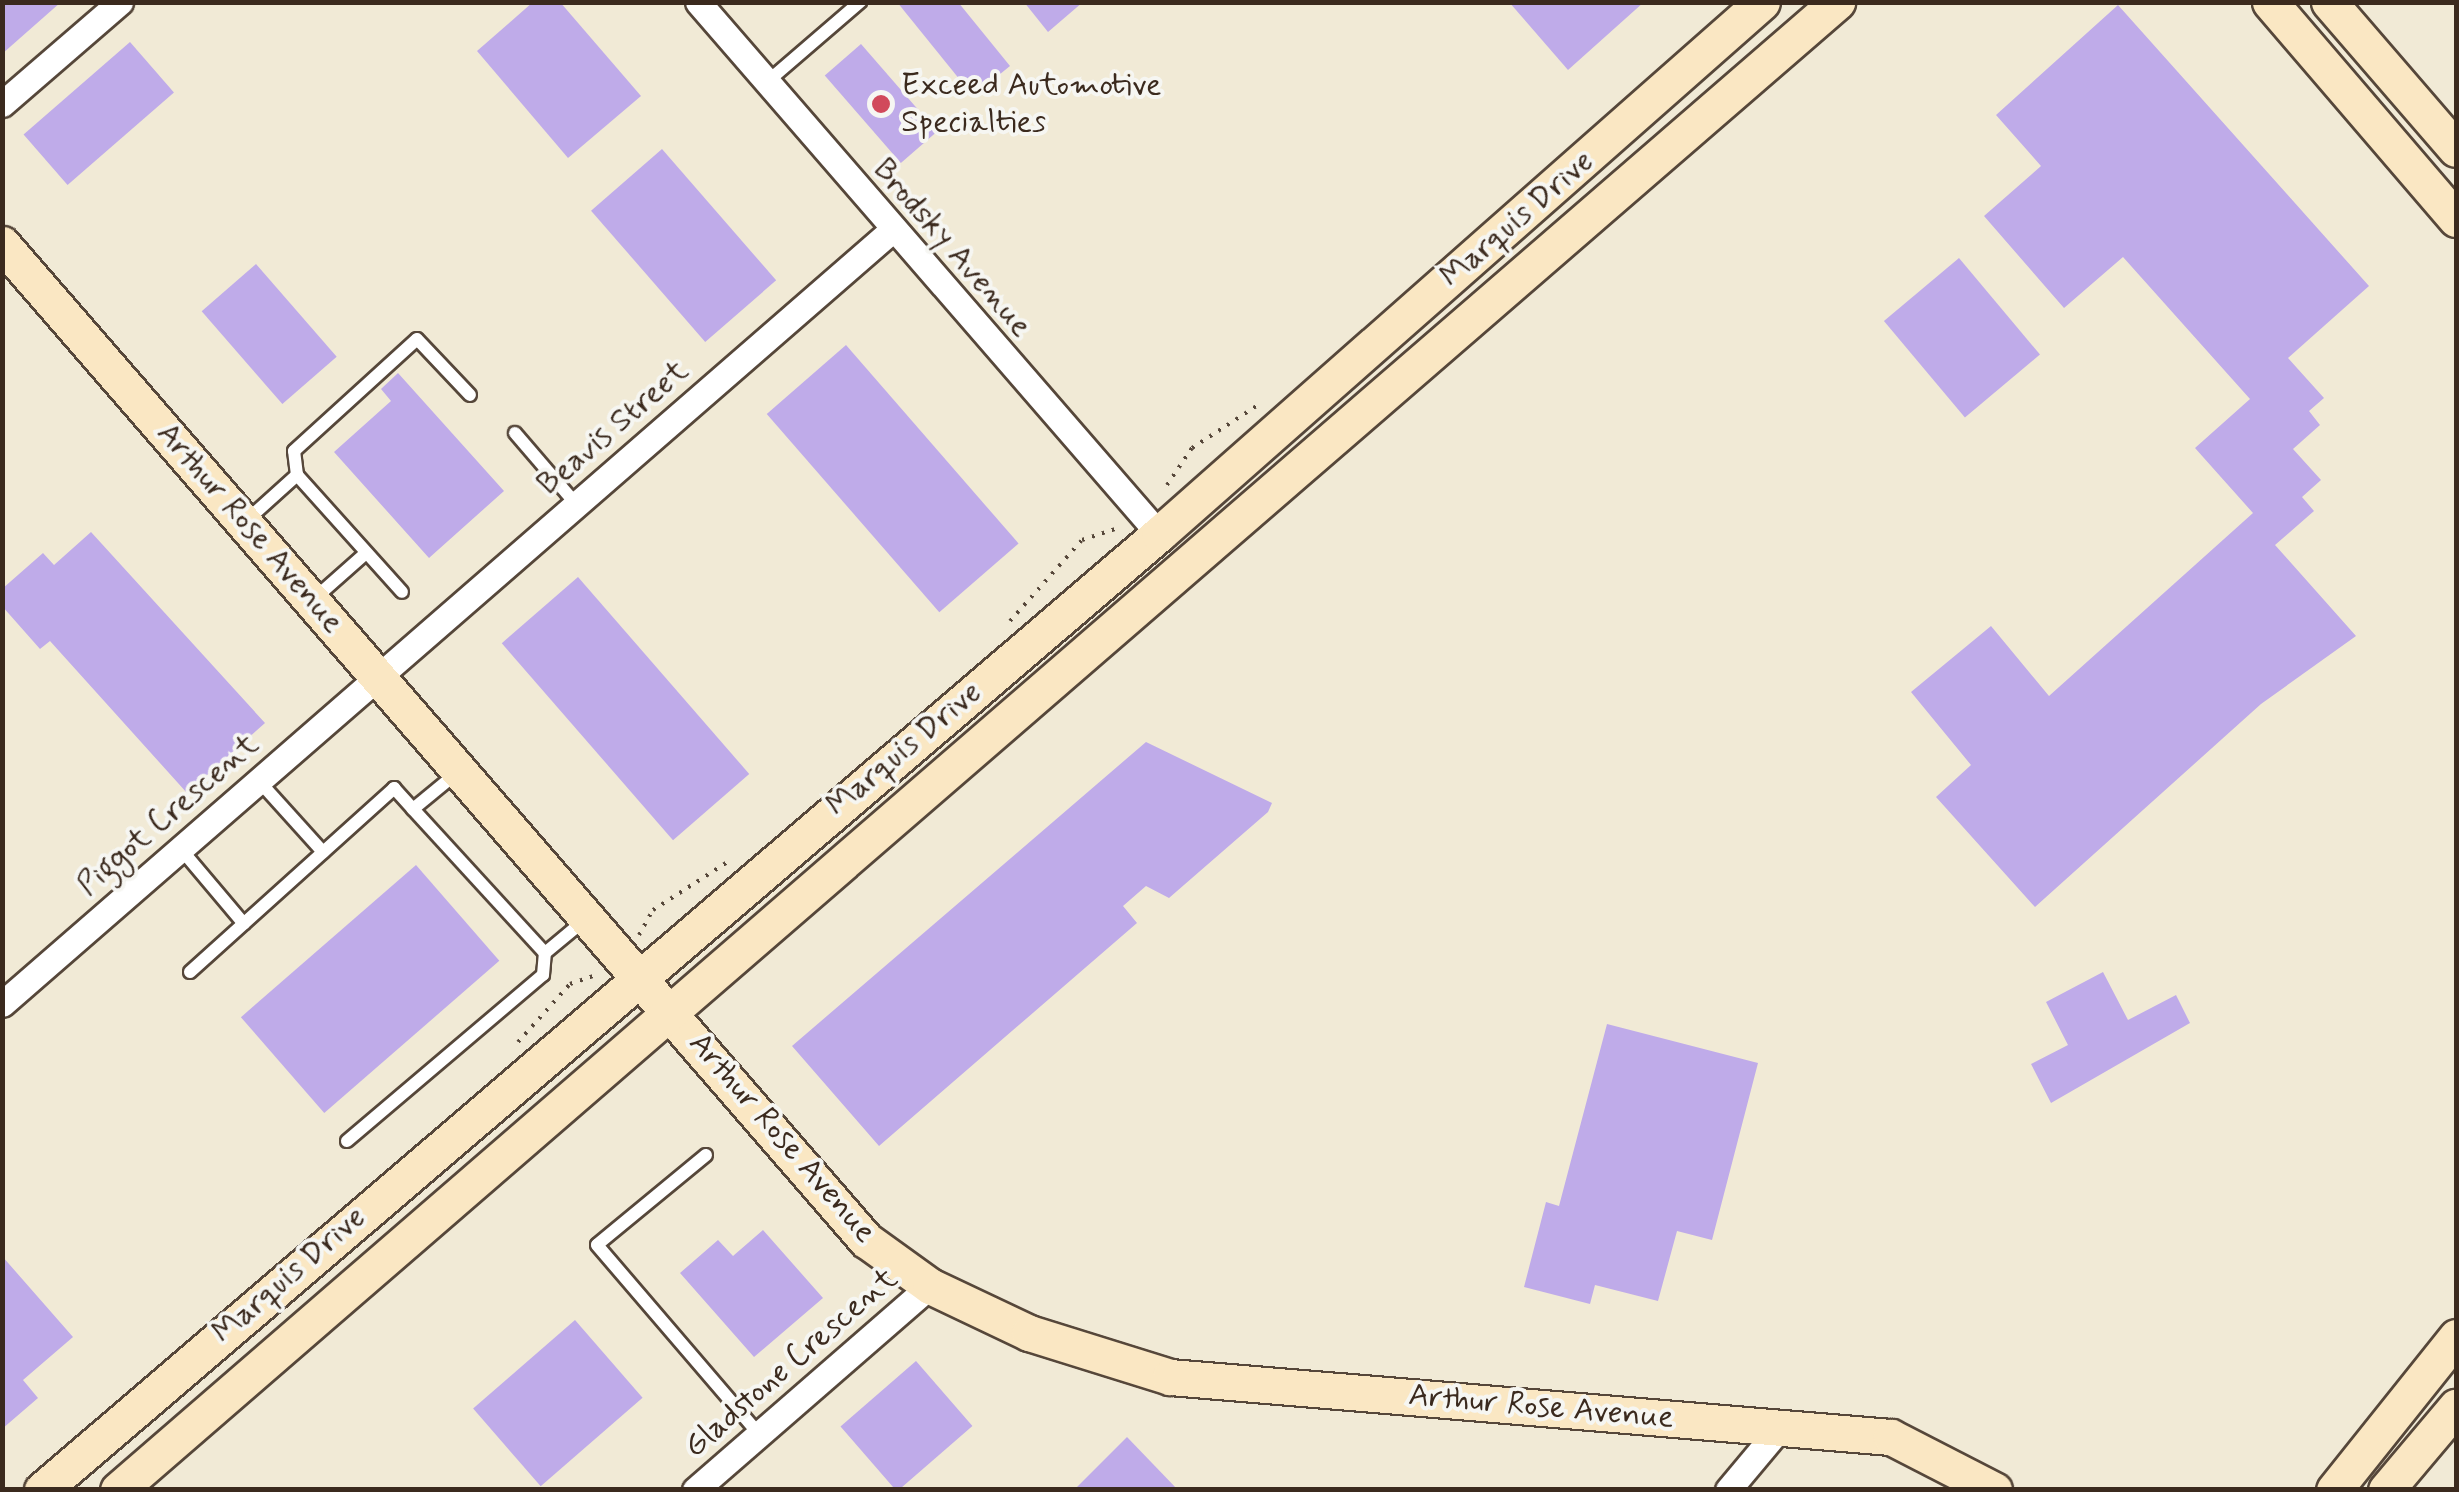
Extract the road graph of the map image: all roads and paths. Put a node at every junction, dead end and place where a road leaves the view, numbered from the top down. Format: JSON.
{"nodes":[{"id":1,"x":120,"y":2,"type":"edge"},
{"id":2,"x":698,"y":2,"type":"edge"},
{"id":3,"x":860,"y":2,"type":"edge"},
{"id":4,"x":1762,"y":2,"type":"edge"},
{"id":5,"x":1837,"y":2,"type":"edge"},
{"id":6,"x":2270,"y":2,"type":"edge"},
{"id":7,"x":2329,"y":2,"type":"edge"},
{"id":8,"x":768,"y":82,"type":"junction"},
{"id":9,"x":2,"y":104,"type":"edge"},
{"id":10,"x":2456,"y":150,"type":"edge"},
{"id":11,"x":2456,"y":219,"type":"edge"},
{"id":12,"x":892,"y":230,"type":"junction"},
{"id":13,"x":2,"y":244,"type":"edge"},
{"id":14,"x":470,"y":395,"type":"dead end"},
{"id":15,"x":516,"y":434,"type":"dead end"},
{"id":16,"x":297,"y":476,"type":"junction"},
{"id":17,"x":576,"y":504,"type":"junction"},
{"id":18,"x":244,"y":522,"type":"junction"},
{"id":19,"x":1159,"y":534,"type":"junction"},
{"id":20,"x":366,"y":553,"type":"junction"},
{"id":21,"x":402,"y":592,"type":"dead end"},
{"id":22,"x":312,"y":600,"type":"junction"},
{"id":23,"x":377,"y":675,"type":"junction"},
{"id":24,"x":460,"y":770,"type":"junction"},
{"id":25,"x":258,"y":780,"type":"junction"},
{"id":26,"x":414,"y":809,"type":"junction"},
{"id":27,"x":180,"y":848,"type":"junction"},
{"id":28,"x":323,"y":852,"type":"junction"},
{"id":29,"x":589,"y":917,"type":"junction"},
{"id":30,"x":244,"y":924,"type":"junction"},
{"id":31,"x":545,"y":953,"type":"junction"},
{"id":32,"x":190,"y":972,"type":"dead end"},
{"id":33,"x":638,"y":973,"type":"junction"},
{"id":34,"x":2,"y":1004,"type":"edge"},
{"id":35,"x":671,"y":1010,"type":"junction"},
{"id":36,"x":347,"y":1141,"type":"dead end"},
{"id":37,"x":706,"y":1155,"type":"dead end"},
{"id":38,"x":930,"y":1286,"type":"junction"},
{"id":39,"x":2456,"y":1336,"type":"edge"},
{"id":40,"x":2456,"y":1407,"type":"edge"},
{"id":41,"x":1779,"y":1429,"type":"junction"},
{"id":42,"x":759,"y":1434,"type":"junction"},
{"id":43,"x":2337,"y":1484,"type":"edge"},
{"id":44,"x":42,"y":1490,"type":"edge"},
{"id":45,"x":118,"y":1490,"type":"edge"},
{"id":46,"x":695,"y":1490,"type":"edge"},
{"id":47,"x":1728,"y":1490,"type":"edge"},
{"id":48,"x":1994,"y":1490,"type":"edge"},
{"id":49,"x":2386,"y":1490,"type":"edge"}],
"edges":[{"from":1,"to":9,"type":"street"},
{"from":2,"to":8,"type":"street","name":"Brodsky Avenue"},
{"from":3,"to":8,"type":"lane"},
{"from":4,"to":19,"type":"main road","name":"Marquis Drive"},
{"from":5,"to":35,"type":"main road","name":"Marquis Drive"},
{"from":6,"to":11,"type":"main road"},
{"from":7,"to":10,"type":"main road"},
{"from":8,"to":12,"type":"street","name":"Brodsky Avenue"},
{"from":12,"to":17,"type":"street","name":"Beavis Street"},
{"from":12,"to":19,"type":"street","name":"Brodsky Avenue"},
{"from":13,"to":18,"type":"main road","name":"Arthur Rose Avenue"},
{"from":14,"to":16,"type":"lane"},
{"from":15,"to":17,"type":"lane"},
{"from":16,"to":18,"type":"lane"},
{"from":16,"to":20,"type":"lane"},
{"from":17,"to":23,"type":"street","name":"Beavis Street"},
{"from":18,"to":22,"type":"main road","name":"Arthur Rose Avenue"},
{"from":19,"to":33,"type":"main road","name":"Marquis Drive"},
{"from":20,"to":21,"type":"lane"},
{"from":20,"to":22,"type":"lane"},
{"from":22,"to":23,"type":"main road","name":"Arthur Rose Avenue"},
{"from":23,"to":24,"type":"main road","name":"Arthur Rose Avenue"},
{"from":23,"to":25,"type":"street","name":"Piggot Crescent"},
{"from":24,"to":26,"type":"lane"},
{"from":24,"to":29,"type":"main road","name":"Arthur Rose Avenue"},
{"from":25,"to":27,"type":"street","name":"Piggot Crescent"},
{"from":25,"to":28,"type":"lane"},
{"from":26,"to":28,"type":"lane"},
{"from":26,"to":31,"type":"lane"},
{"from":27,"to":30,"type":"lane"},
{"from":27,"to":34,"type":"street","name":"Piggot Crescent"},
{"from":28,"to":30,"type":"lane"},
{"from":29,"to":31,"type":"lane"},
{"from":29,"to":33,"type":"main road","name":"Arthur Rose Avenue"},
{"from":30,"to":32,"type":"lane"},
{"from":31,"to":36,"type":"lane"},
{"from":33,"to":35,"type":"main road","name":"Arthur Rose Avenue"},
{"from":33,"to":44,"type":"main road","name":"Marquis Drive"},
{"from":35,"to":38,"type":"main road","name":"Arthur Rose Avenue"},
{"from":35,"to":45,"type":"main road","name":"Marquis Drive"},
{"from":37,"to":42,"type":"lane"},
{"from":38,"to":41,"type":"main road","name":"Arthur Rose Avenue"},
{"from":38,"to":42,"type":"street","name":"Gladstone Crescent"},
{"from":39,"to":43,"type":"main road"},
{"from":40,"to":49,"type":"main road"},
{"from":41,"to":47,"type":"street"},
{"from":41,"to":48,"type":"main road","name":"Arthur Rose Avenue"},
{"from":42,"to":46,"type":"street","name":"Gladstone Crescent"}]}
